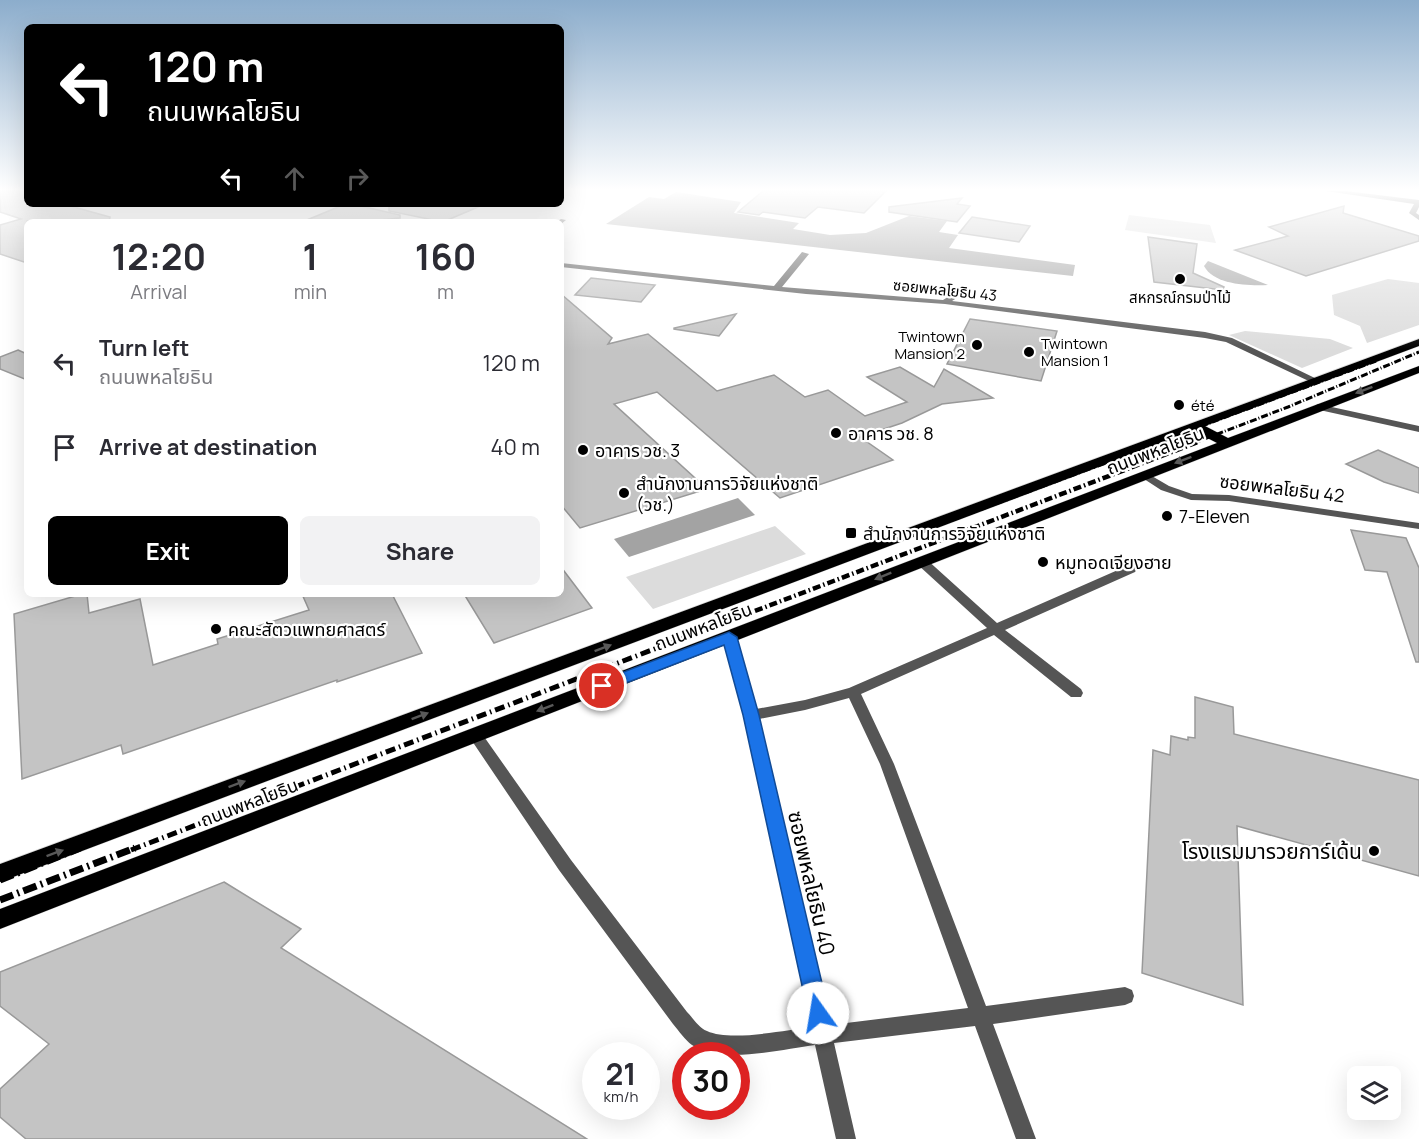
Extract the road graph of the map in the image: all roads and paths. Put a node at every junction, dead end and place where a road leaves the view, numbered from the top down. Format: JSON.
{"nodes":[{"id":1,"x":805,"y":254,"type":"dead end"},
{"id":2,"x":564,"y":266,"type":"edge"},
{"id":3,"x":966,"y":288,"type":"dead end"},
{"id":4,"x":777,"y":289,"type":"junction"},
{"id":5,"x":945,"y":302,"type":"junction"},
{"id":6,"x":1419,"y":342,"type":"edge"},
{"id":7,"x":1419,"y":369,"type":"edge"},
{"id":8,"x":1316,"y":381,"type":"junction"},
{"id":9,"x":1318,"y":407,"type":"junction"},
{"id":10,"x":1195,"y":426,"type":"junction"},
{"id":11,"x":1419,"y":429,"type":"edge"},
{"id":12,"x":1227,"y":443,"type":"junction"},
{"id":13,"x":1145,"y":475,"type":"junction"},
{"id":14,"x":1419,"y":526,"type":"edge"},
{"id":15,"x":921,"y":561,"type":"junction"},
{"id":16,"x":1131,"y":569,"type":"dead end"},
{"id":17,"x":997,"y":630,"type":"junction"},
{"id":18,"x":729,"y":637,"type":"junction"},
{"id":19,"x":853,"y":692,"type":"junction"},
{"id":20,"x":1076,"y":693,"type":"dead end"},
{"id":21,"x":751,"y":715,"type":"junction"},
{"id":22,"x":475,"y":735,"type":"junction"},
{"id":23,"x":0,"y":873,"type":"edge"},
{"id":24,"x":0,"y":919,"type":"edge"},
{"id":25,"x":1125,"y":996,"type":"dead end"},
{"id":26,"x":982,"y":1016,"type":"junction"},
{"id":27,"x":823,"y":1035,"type":"junction"},
{"id":28,"x":846,"y":1139,"type":"edge"},
{"id":29,"x":1026,"y":1139,"type":"edge"}],
"edges":[{"from":1,"to":4,"type":"street"},
{"from":2,"to":4,"type":"street","name":"ซอยพหลโยธิน 43"},
{"from":3,"to":5,"type":"street"},
{"from":4,"to":5,"type":"street","name":"ซอยพหลโยธิน 43"},
{"from":5,"to":8,"type":"street","name":"ซอยพหลโยธิน 43"},
{"from":6,"to":8,"type":"main road","name":"ถนนพหลโยธิน"},
{"from":7,"to":9,"type":"main road","name":"ถนนพหลโยธิน","one_way":true},
{"from":8,"to":10,"type":"main road","name":"ถนนพหลโยธิน"},
{"from":9,"to":11,"type":"street"},
{"from":9,"to":12,"type":"main road","name":"ถนนพหลโยธิน"},
{"from":10,"to":12,"type":"main road"},
{"from":23,"to":10,"type":"main road","name":"ถนนพหลโยธิน","one_way":true},
{"from":12,"to":13,"type":"main road","name":"ถนนพหลโยธิน","one_way":true},
{"from":13,"to":14,"type":"street","name":"ซอยพหลโยธิน 42"},
{"from":13,"to":15,"type":"main road","name":"ถนนพหลโยธิน"},
{"from":15,"to":17,"type":"street"},
{"from":15,"to":18,"type":"main road","name":"ถนนพหลโยธิน","one_way":true},
{"from":16,"to":17,"type":"street"},
{"from":17,"to":19,"type":"street"},
{"from":17,"to":20,"type":"street"},
{"from":18,"to":21,"type":"street","name":"ซอยพหลโยธิน 40"},
{"from":18,"to":22,"type":"main road","name":"ถนนพหลโยธิน","one_way":true},
{"from":19,"to":21,"type":"street"},
{"from":19,"to":26,"type":"street"},
{"from":21,"to":27,"type":"street","name":"ซอยพหลโยธิน 40"},
{"from":22,"to":24,"type":"main road","name":"ถนนพหลโยธิน"},
{"from":22,"to":27,"type":"street"},
{"from":25,"to":26,"type":"street"},
{"from":26,"to":27,"type":"street"},
{"from":26,"to":29,"type":"street"},
{"from":27,"to":28,"type":"street","name":"ซอยพหลโยธิน 40"}]}
